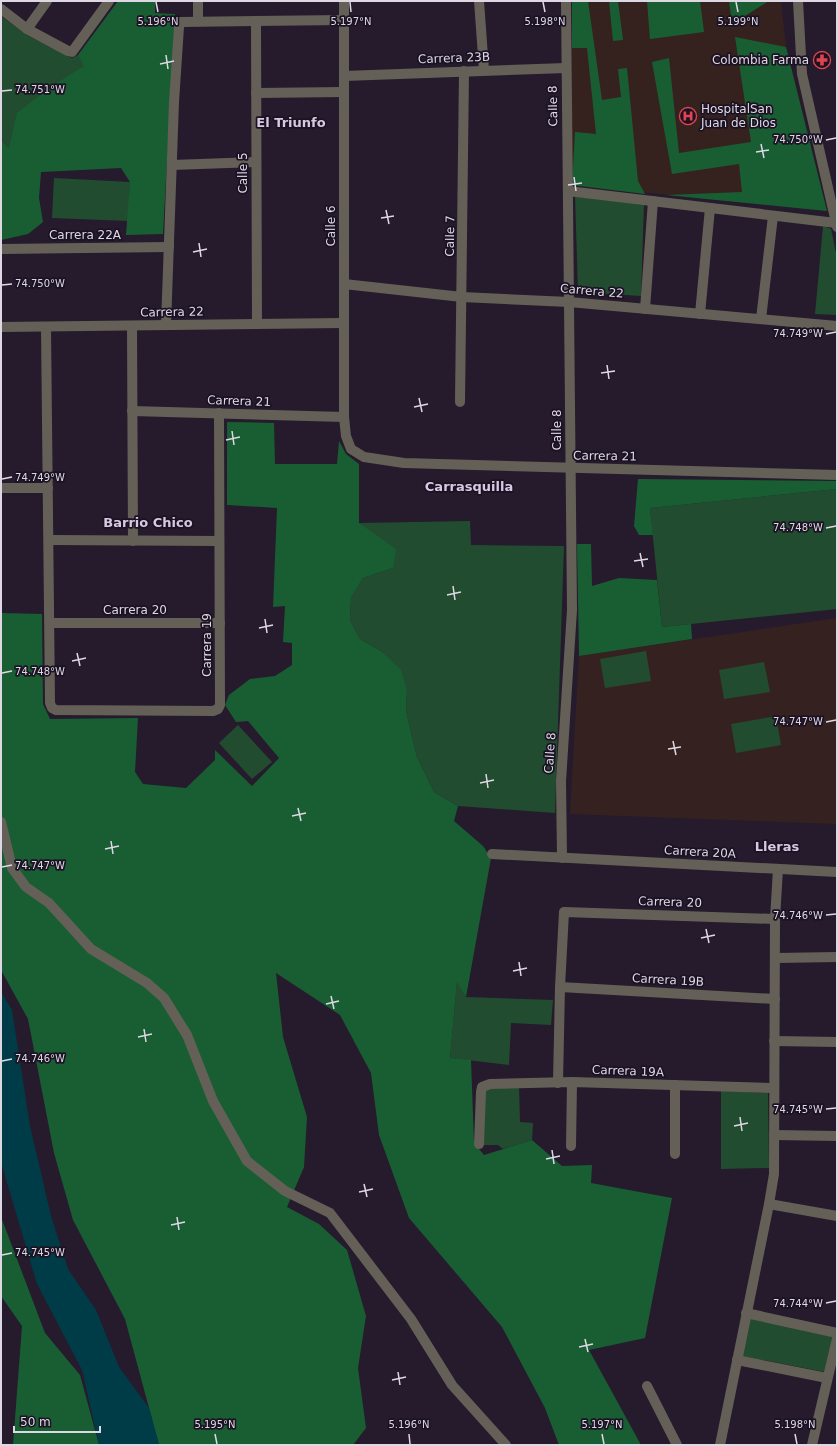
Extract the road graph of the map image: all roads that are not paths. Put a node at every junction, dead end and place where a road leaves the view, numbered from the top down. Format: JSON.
{"nodes":[{"id":1,"x":46,"y":1,"type":"edge"},
{"id":2,"x":109,"y":1,"type":"edge"},
{"id":3,"x":198,"y":1,"type":"edge"},
{"id":4,"x":344,"y":1,"type":"edge"},
{"id":5,"x":479,"y":1,"type":"edge"},
{"id":6,"x":566,"y":1,"type":"edge"},
{"id":7,"x":798,"y":1,"type":"edge"},
{"id":8,"x":1,"y":10,"type":"edge"},
{"id":9,"x":344,"y":20,"type":"junction"},
{"id":10,"x":198,"y":21,"type":"junction"},
{"id":11,"x":256,"y":21,"type":"junction"},
{"id":12,"x":27,"y":29,"type":"junction"},
{"id":13,"x":566,"y":68,"type":"junction"},
{"id":14,"x":484,"y":70,"type":"junction"},
{"id":15,"x":464,"y":71,"type":"junction"},
{"id":16,"x":344,"y":76,"type":"junction"},
{"id":17,"x":344,"y":92,"type":"junction"},
{"id":18,"x":256,"y":93,"type":"junction"},
{"id":19,"x":256,"y":162,"type":"junction"},
{"id":20,"x":172,"y":165,"type":"junction"},
{"id":21,"x":568,"y":191,"type":"junction"},
{"id":22,"x":654,"y":201,"type":"junction"},
{"id":23,"x":710,"y":208,"type":"junction"},
{"id":24,"x":773,"y":216,"type":"junction"},
{"id":25,"x":837,"y":225,"type":"edge"},
{"id":26,"x":169,"y":248,"type":"junction"},
{"id":27,"x":1,"y":249,"type":"edge"},
{"id":28,"x":344,"y":284,"type":"junction"},
{"id":29,"x":462,"y":297,"type":"junction"},
{"id":30,"x":569,"y":302,"type":"junction"},
{"id":31,"x":645,"y":309,"type":"junction"},
{"id":32,"x":700,"y":314,"type":"junction"},
{"id":33,"x":761,"y":320,"type":"junction"},
{"id":34,"x":344,"y":323,"type":"junction"},
{"id":35,"x":257,"y":324,"type":"junction"},
{"id":36,"x":166,"y":325,"type":"junction"},
{"id":37,"x":132,"y":326,"type":"junction"},
{"id":38,"x":837,"y":326,"type":"edge"},
{"id":39,"x":1,"y":327,"type":"edge"},
{"id":40,"x":46,"y":327,"type":"junction"},
{"id":41,"x":460,"y":402,"type":"dead end"},
{"id":42,"x":132,"y":411,"type":"junction"},
{"id":43,"x":219,"y":413,"type":"junction"},
{"id":44,"x":344,"y":417,"type":"junction"},
{"id":45,"x":351,"y":449,"type":"joint"},
{"id":46,"x":570,"y":468,"type":"junction"},
{"id":47,"x":837,"y":475,"type":"edge"},
{"id":48,"x":1,"y":488,"type":"edge"},
{"id":49,"x":48,"y":488,"type":"junction"},
{"id":50,"x":49,"y":540,"type":"junction"},
{"id":51,"x":133,"y":541,"type":"junction"},
{"id":52,"x":219,"y":541,"type":"junction"},
{"id":53,"x":220,"y":623,"type":"junction"},
{"id":54,"x":50,"y":624,"type":"junction"},
{"id":55,"x":1,"y":822,"type":"edge"},
{"id":56,"x":492,"y":854,"type":"dead end"},
{"id":57,"x":562,"y":858,"type":"junction"},
{"id":58,"x":778,"y":869,"type":"junction"},
{"id":59,"x":837,"y":872,"type":"edge"},
{"id":60,"x":776,"y":919,"type":"junction"},
{"id":61,"x":837,"y":957,"type":"edge"},
{"id":62,"x":776,"y":958,"type":"junction"},
{"id":63,"x":560,"y":987,"type":"junction"},
{"id":64,"x":775,"y":999,"type":"junction"},
{"id":65,"x":774,"y":1041,"type":"junction"},
{"id":66,"x":837,"y":1042,"type":"edge"},
{"id":67,"x":558,"y":1082,"type":"junction"},
{"id":68,"x":572,"y":1082,"type":"junction"},
{"id":69,"x":675,"y":1085,"type":"junction"},
{"id":70,"x":773,"y":1088,"type":"junction"},
{"id":71,"x":774,"y":1135,"type":"junction"},
{"id":72,"x":837,"y":1136,"type":"edge"},
{"id":73,"x":479,"y":1144,"type":"dead end"},
{"id":74,"x":571,"y":1146,"type":"dead end"},
{"id":75,"x":675,"y":1154,"type":"dead end"},
{"id":76,"x":770,"y":1204,"type":"junction"},
{"id":77,"x":837,"y":1216,"type":"edge"},
{"id":78,"x":746,"y":1313,"type":"junction"},
{"id":79,"x":837,"y":1333,"type":"edge"},
{"id":80,"x":837,"y":1340,"type":"edge"},
{"id":81,"x":835,"y":1354,"type":"edge"},
{"id":82,"x":737,"y":1360,"type":"junction"},
{"id":83,"x":827,"y":1378,"type":"junction"},
{"id":84,"x":647,"y":1386,"type":"dead end"},
{"id":85,"x":506,"y":1445,"type":"edge"},
{"id":86,"x":677,"y":1445,"type":"edge"},
{"id":87,"x":720,"y":1445,"type":"edge"},
{"id":88,"x":812,"y":1445,"type":"edge"}],
"edges":[{"from":1,"to":12,"type":"street"},
{"from":2,"to":12,"type":"street"},
{"from":3,"to":10,"type":"street"},
{"from":4,"to":9,"type":"street","name":"Calle 6"},
{"from":5,"to":14,"type":"street"},
{"from":6,"to":13,"type":"street","name":"Calle 8"},
{"from":7,"to":25,"type":"street"},
{"from":8,"to":12,"type":"street"},
{"from":9,"to":11,"type":"street"},
{"from":9,"to":16,"type":"street","name":"Calle 6"},
{"from":10,"to":11,"type":"street"},
{"from":10,"to":20,"type":"street"},
{"from":11,"to":18,"type":"street","name":"Calle 5"},
{"from":13,"to":14,"type":"street","name":"Carrera 23B"},
{"from":13,"to":21,"type":"street","name":"Calle 8"},
{"from":14,"to":15,"type":"street","name":"Carrera 23B"},
{"from":15,"to":16,"type":"street","name":"Carrera 23B"},
{"from":15,"to":29,"type":"street","name":"Calle 7"},
{"from":16,"to":17,"type":"street","name":"Calle 6"},
{"from":17,"to":18,"type":"street"},
{"from":17,"to":28,"type":"street","name":"Calle 6"},
{"from":18,"to":19,"type":"street","name":"Calle 5"},
{"from":19,"to":20,"type":"street"},
{"from":19,"to":35,"type":"street","name":"Calle 5"},
{"from":20,"to":26,"type":"street"},
{"from":21,"to":22,"type":"street"},
{"from":21,"to":30,"type":"street","name":"Calle 8"},
{"from":22,"to":23,"type":"street"},
{"from":22,"to":31,"type":"street"},
{"from":23,"to":24,"type":"street"},
{"from":23,"to":32,"type":"street"},
{"from":24,"to":25,"type":"street"},
{"from":24,"to":33,"type":"street"},
{"from":26,"to":27,"type":"street","name":"Carrera 22A"},
{"from":26,"to":36,"type":"street"},
{"from":28,"to":29,"type":"street","name":"Carrera 22"},
{"from":28,"to":34,"type":"street","name":"Calle 6"},
{"from":29,"to":30,"type":"street","name":"Carrera 22"},
{"from":29,"to":41,"type":"street","name":"Calle 7"},
{"from":30,"to":31,"type":"street","name":"Carrera 22"},
{"from":30,"to":46,"type":"street","name":"Calle 8"},
{"from":31,"to":32,"type":"street","name":"Carrera 22"},
{"from":32,"to":33,"type":"street","name":"Carrera 22"},
{"from":33,"to":38,"type":"street","name":"Carrera 22"},
{"from":34,"to":35,"type":"street","name":"Carrera 22"},
{"from":34,"to":44,"type":"street","name":"Calle 6"},
{"from":35,"to":36,"type":"street","name":"Carrera 22"},
{"from":36,"to":37,"type":"street","name":"Carrera 22"},
{"from":37,"to":40,"type":"street","name":"Carrera 22"},
{"from":37,"to":42,"type":"street"},
{"from":39,"to":40,"type":"street","name":"Carrera 22"},
{"from":40,"to":49,"type":"street"},
{"from":42,"to":43,"type":"street","name":"Carrera 21"},
{"from":42,"to":51,"type":"street"},
{"from":43,"to":44,"type":"street","name":"Carrera 21"},
{"from":43,"to":52,"type":"street","name":"Carrera 19"},
{"from":44,"to":45,"type":"street","name":"Calle 6"},
{"from":45,"to":46,"type":"street","name":"Carrera 21"},
{"from":46,"to":47,"type":"street","name":"Carrera 21"},
{"from":46,"to":57,"type":"street","name":"Calle 8"},
{"from":48,"to":49,"type":"street"},
{"from":49,"to":50,"type":"street"},
{"from":50,"to":51,"type":"street"},
{"from":50,"to":54,"type":"street"},
{"from":51,"to":52,"type":"street"},
{"from":52,"to":53,"type":"street","name":"Carrera 19"},
{"from":53,"to":54,"type":"street","name":"Carrera 20"},
{"from":53,"to":54,"type":"street","name":"Carrera 19"},
{"from":55,"to":85,"type":"street"},
{"from":56,"to":57,"type":"street","name":"Carrera 20A"},
{"from":57,"to":58,"type":"street","name":"Carrera 20A"},
{"from":58,"to":59,"type":"street","name":"Carrera 20A"},
{"from":58,"to":60,"type":"street"},
{"from":60,"to":62,"type":"street"},
{"from":60,"to":63,"type":"street","name":"Carrera 20"},
{"from":61,"to":62,"type":"street"},
{"from":62,"to":64,"type":"street"},
{"from":63,"to":64,"type":"street","name":"Carrera 19B"},
{"from":63,"to":67,"type":"street"},
{"from":64,"to":65,"type":"street"},
{"from":65,"to":66,"type":"street"},
{"from":65,"to":70,"type":"street"},
{"from":67,"to":68,"type":"street","name":"Carrera 19A"},
{"from":67,"to":73,"type":"street","name":"Carrera 19A"},
{"from":68,"to":69,"type":"street","name":"Carrera 19A"},
{"from":68,"to":74,"type":"street"},
{"from":69,"to":70,"type":"street","name":"Carrera 19A"},
{"from":69,"to":75,"type":"street"},
{"from":70,"to":71,"type":"street"},
{"from":71,"to":72,"type":"street"},
{"from":71,"to":76,"type":"street"},
{"from":76,"to":77,"type":"street"},
{"from":76,"to":78,"type":"street"},
{"from":78,"to":79,"type":"street"},
{"from":78,"to":82,"type":"street"},
{"from":80,"to":81,"type":"street"},
{"from":81,"to":83,"type":"street"},
{"from":82,"to":83,"type":"street"},
{"from":82,"to":87,"type":"street"},
{"from":83,"to":88,"type":"street"},
{"from":84,"to":86,"type":"street"}]}
